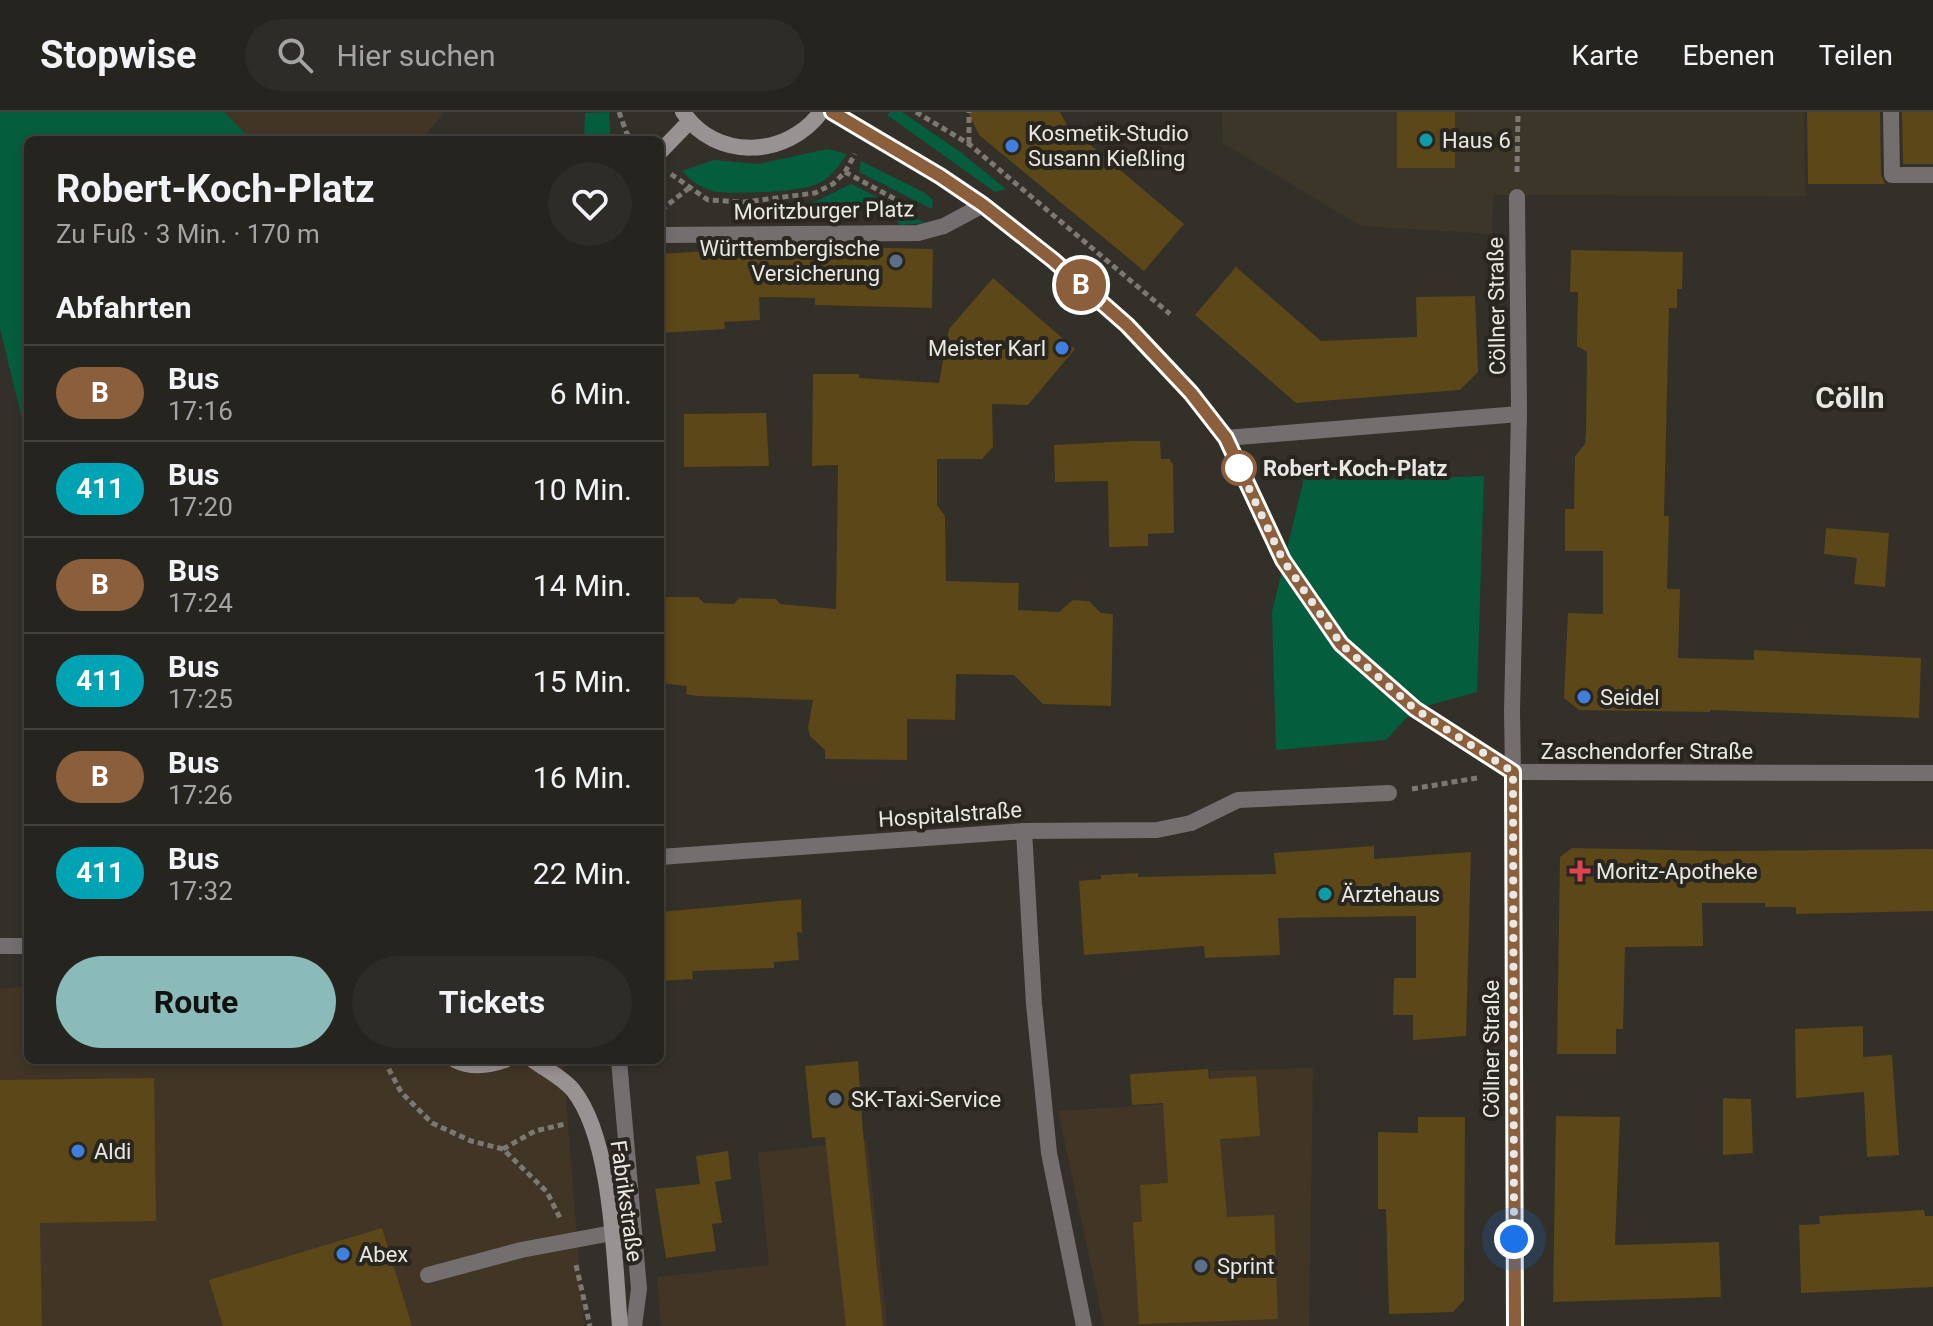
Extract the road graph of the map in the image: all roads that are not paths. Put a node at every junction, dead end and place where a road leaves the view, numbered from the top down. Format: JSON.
{"nodes":[{"id":1,"x":821,"y":112,"type":"edge"},
{"id":2,"x":832,"y":112,"type":"edge"},
{"id":3,"x":1891,"y":112,"type":"edge"},
{"id":4,"x":686,"y":117,"type":"edge"},
{"id":5,"x":664,"y":147,"type":"edge"},
{"id":6,"x":1933,"y":175,"type":"edge"},
{"id":7,"x":1517,"y":197,"type":"road end"},
{"id":8,"x":983,"y":205,"type":"junction"},
{"id":9,"x":664,"y":235,"type":"edge"},
{"id":10,"x":1519,"y":414,"type":"junction"},
{"id":11,"x":1226,"y":438,"type":"junction"},
{"id":12,"x":1513,"y":772,"type":"junction"},
{"id":13,"x":1933,"y":773,"type":"edge"},
{"id":14,"x":1389,"y":793,"type":"road end"},
{"id":15,"x":1024,"y":831,"type":"junction"},
{"id":16,"x":664,"y":857,"type":"edge"},
{"id":17,"x":0,"y":946,"type":"edge"},
{"id":18,"x":24,"y":946,"type":"edge"},
{"id":19,"x":463,"y":1064,"type":"edge"},
{"id":20,"x":490,"y":1064,"type":"edge"},
{"id":21,"x":538,"y":1064,"type":"edge"},
{"id":22,"x":619,"y":1064,"type":"edge"},
{"id":23,"x":612,"y":1233,"type":"junction"},
{"id":24,"x":428,"y":1275,"type":"dead end"},
{"id":25,"x":620,"y":1326,"type":"edge"},
{"id":26,"x":634,"y":1326,"type":"edge"},
{"id":27,"x":1084,"y":1326,"type":"edge"},
{"id":28,"x":1515,"y":1326,"type":"edge"}],
"edges":[{"from":1,"to":4,"type":"street"},
{"from":2,"to":8,"type":"street","name":"Zaschendorfer Straße"},
{"from":3,"to":6,"type":"street"},
{"from":4,"to":5,"type":"street"},
{"from":7,"to":10,"type":"street","name":"Cöllner Straße"},
{"from":8,"to":9,"type":"street","name":"Moritzburger Platz"},
{"from":8,"to":11,"type":"street","name":"Zaschendorfer Straße"},
{"from":10,"to":11,"type":"street"},
{"from":10,"to":12,"type":"street"},
{"from":11,"to":12,"type":"street","name":"Zaschendorfer Straße"},
{"from":12,"to":13,"type":"street","name":"Zaschendorfer Straße"},
{"from":12,"to":28,"type":"street","name":"Cöllner Straße"},
{"from":14,"to":15,"type":"street","name":"Hospitalstraße"},
{"from":15,"to":16,"type":"street","name":"Hospitalstraße"},
{"from":15,"to":27,"type":"street"},
{"from":17,"to":18,"type":"street"},
{"from":19,"to":20,"type":"street"},
{"from":21,"to":23,"type":"street","name":"Fabrikstraße"},
{"from":22,"to":26,"type":"street"},
{"from":23,"to":24,"type":"street"},
{"from":23,"to":25,"type":"street","name":"Fabrikstraße"}]}
